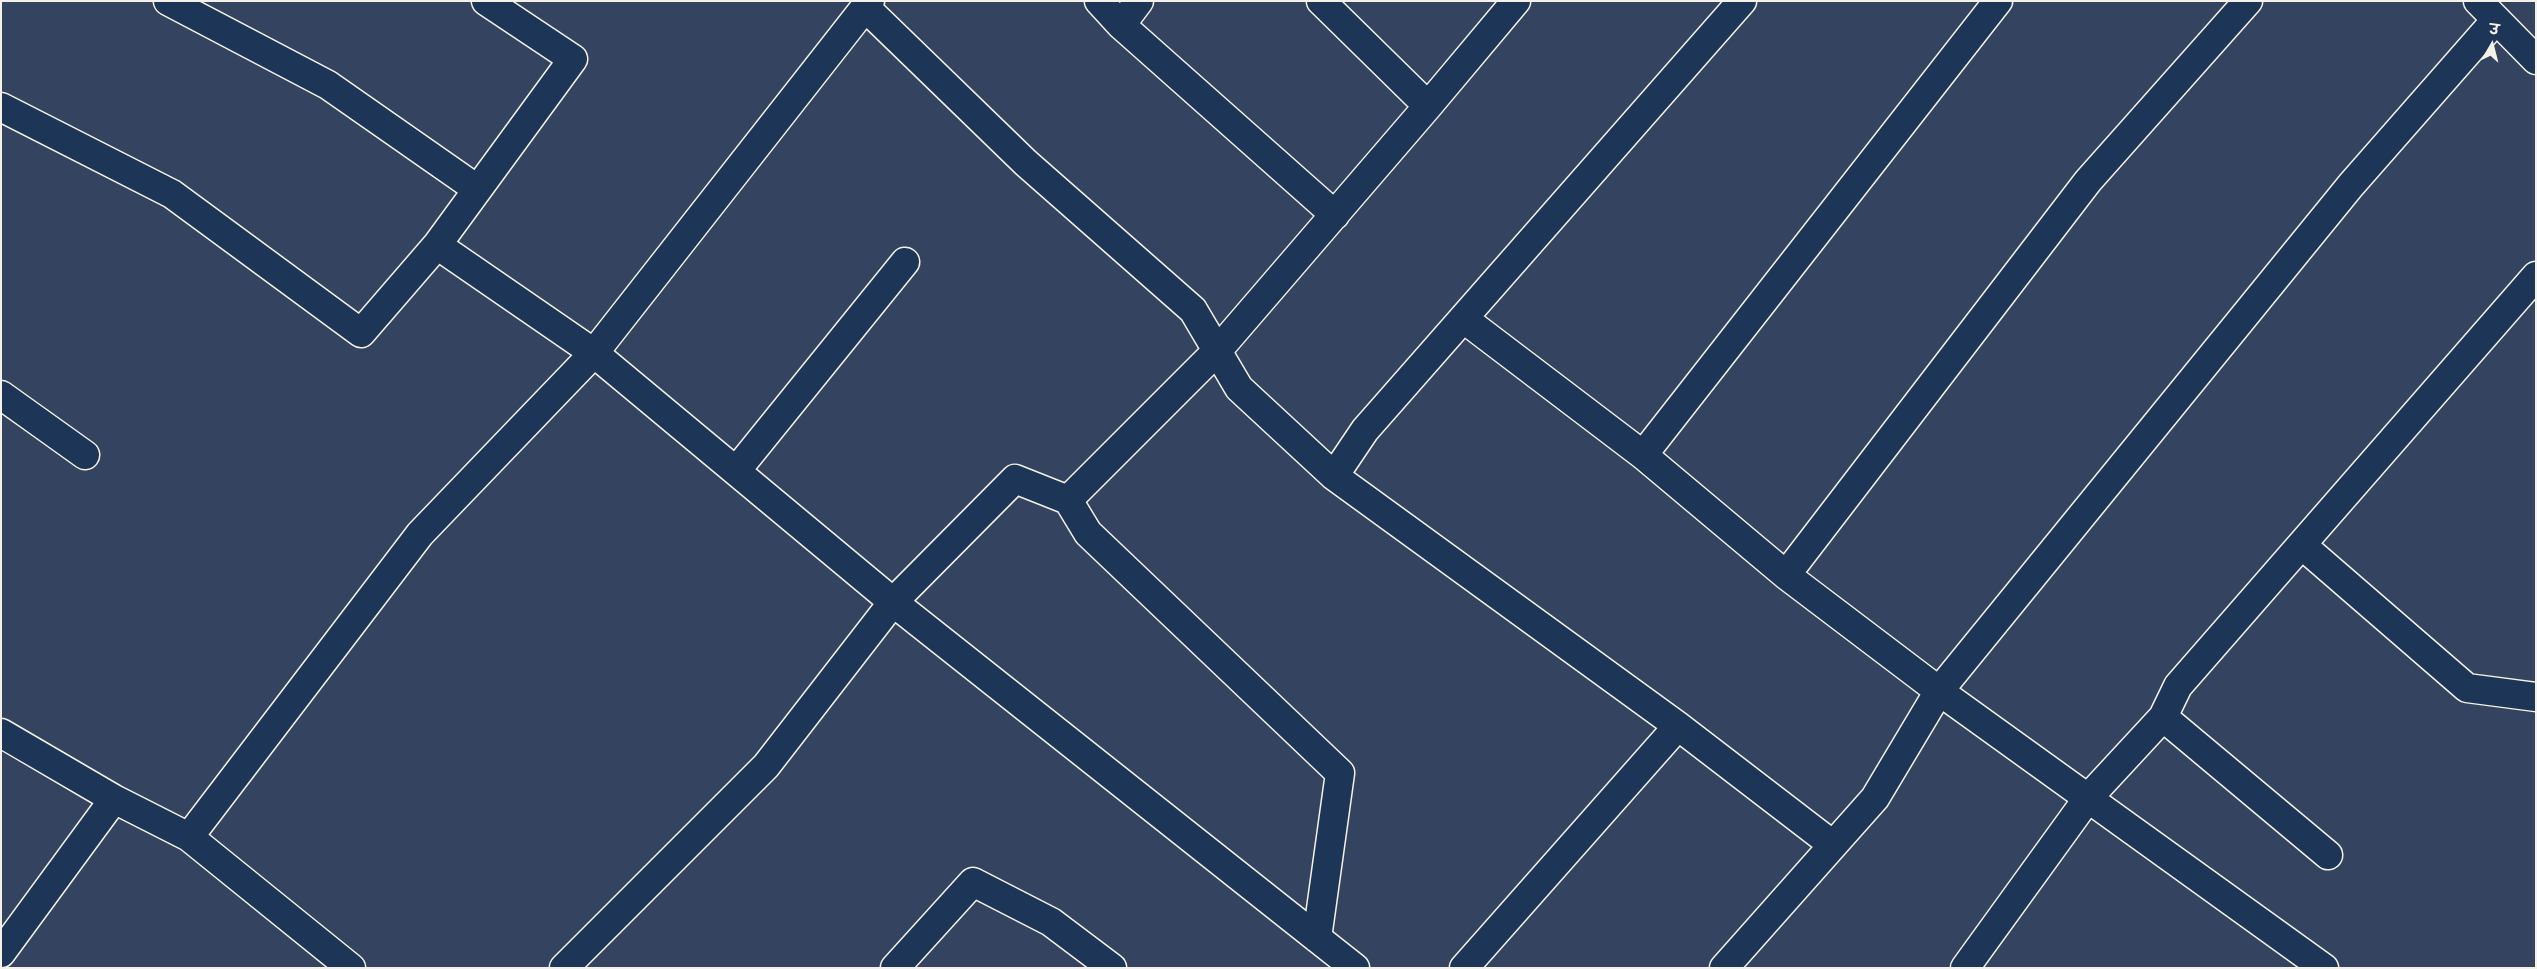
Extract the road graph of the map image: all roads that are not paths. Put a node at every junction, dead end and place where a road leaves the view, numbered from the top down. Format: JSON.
{"nodes":[{"id":1,"x":168,"y":1,"type":"edge"},
{"id":2,"x":486,"y":1,"type":"edge"},
{"id":3,"x":1099,"y":1,"type":"edge"},
{"id":4,"x":1139,"y":1,"type":"edge"},
{"id":5,"x":1320,"y":1,"type":"edge"},
{"id":6,"x":1516,"y":1,"type":"edge"},
{"id":7,"x":1742,"y":1,"type":"edge"},
{"id":8,"x":1998,"y":1,"type":"edge"},
{"id":9,"x":2248,"y":1,"type":"edge"},
{"id":10,"x":868,"y":4,"type":"edge"},
{"id":11,"x":2487,"y":11,"type":"edge"},
{"id":12,"x":1121,"y":25,"type":"junction"},
{"id":13,"x":2536,"y":60,"type":"edge"},
{"id":14,"x":1428,"y":106,"type":"junction"},
{"id":15,"x":1,"y":107,"type":"edge"},
{"id":16,"x":477,"y":189,"type":"junction"},
{"id":17,"x":1335,"y":215,"type":"junction"},
{"id":18,"x":437,"y":245,"type":"junction"},
{"id":19,"x":905,"y":262,"type":"dead end"},
{"id":20,"x":2536,"y":276,"type":"edge"},
{"id":21,"x":1464,"y":319,"type":"junction"},
{"id":22,"x":1218,"y":350,"type":"junction"},
{"id":23,"x":594,"y":353,"type":"junction"},
{"id":24,"x":1,"y":395,"type":"edge"},
{"id":25,"x":85,"y":455,"type":"dead end"},
{"id":26,"x":1643,"y":455,"type":"junction"},
{"id":27,"x":736,"y":471,"type":"junction"},
{"id":28,"x":1334,"y":476,"type":"junction"},
{"id":29,"x":1068,"y":500,"type":"junction"},
{"id":30,"x":2303,"y":546,"type":"junction"},
{"id":31,"x":1786,"y":575,"type":"junction"},
{"id":32,"x":893,"y":602,"type":"junction"},
{"id":33,"x":1939,"y":691,"type":"junction"},
{"id":34,"x":2536,"y":697,"type":"edge"},
{"id":35,"x":2162,"y":717,"type":"junction"},
{"id":36,"x":1678,"y":726,"type":"junction"},
{"id":37,"x":1,"y":733,"type":"edge"},
{"id":38,"x":2088,"y":798,"type":"junction"},
{"id":39,"x":114,"y":799,"type":"junction"},
{"id":40,"x":189,"y":837,"type":"junction"},
{"id":41,"x":1833,"y":846,"type":"junction"},
{"id":42,"x":2328,"y":856,"type":"dead end"},
{"id":43,"x":1317,"y":938,"type":"junction"},
{"id":44,"x":1,"y":953,"type":"edge"},
{"id":45,"x":351,"y":968,"type":"edge"},
{"id":46,"x":564,"y":968,"type":"edge"},
{"id":47,"x":895,"y":968,"type":"edge"},
{"id":48,"x":1112,"y":968,"type":"edge"},
{"id":49,"x":1355,"y":968,"type":"edge"},
{"id":50,"x":1464,"y":968,"type":"edge"},
{"id":51,"x":1724,"y":968,"type":"edge"},
{"id":52,"x":1965,"y":968,"type":"edge"},
{"id":53,"x":2324,"y":968,"type":"edge"}],
"edges":[{"from":1,"to":16,"type":"street"},
{"from":2,"to":16,"type":"street"},
{"from":3,"to":12,"type":"street"},
{"from":4,"to":12,"type":"street"},
{"from":5,"to":14,"type":"street"},
{"from":6,"to":14,"type":"street"},
{"from":7,"to":21,"type":"street"},
{"from":8,"to":26,"type":"street"},
{"from":9,"to":31,"type":"street"},
{"from":10,"to":22,"type":"street"},
{"from":10,"to":23,"type":"street"},
{"from":11,"to":13,"type":"street"},
{"from":11,"to":33,"type":"street"},
{"from":12,"to":17,"type":"street"},
{"from":14,"to":17,"type":"street"},
{"from":15,"to":18,"type":"street"},
{"from":16,"to":18,"type":"street"},
{"from":17,"to":22,"type":"street"},
{"from":18,"to":23,"type":"street"},
{"from":19,"to":27,"type":"street"},
{"from":20,"to":30,"type":"street"},
{"from":21,"to":26,"type":"street"},
{"from":21,"to":28,"type":"street"},
{"from":22,"to":28,"type":"street"},
{"from":22,"to":29,"type":"street"},
{"from":23,"to":27,"type":"street"},
{"from":23,"to":40,"type":"street"},
{"from":24,"to":25,"type":"street"},
{"from":26,"to":31,"type":"street"},
{"from":27,"to":32,"type":"street"},
{"from":28,"to":36,"type":"street"},
{"from":29,"to":32,"type":"street"},
{"from":29,"to":43,"type":"street"},
{"from":30,"to":34,"type":"street"},
{"from":30,"to":35,"type":"street"},
{"from":31,"to":33,"type":"street"},
{"from":32,"to":43,"type":"street"},
{"from":32,"to":46,"type":"street"},
{"from":33,"to":38,"type":"street"},
{"from":33,"to":41,"type":"street"},
{"from":35,"to":38,"type":"street"},
{"from":35,"to":42,"type":"street"},
{"from":36,"to":41,"type":"street"},
{"from":36,"to":50,"type":"street"},
{"from":37,"to":39,"type":"street"},
{"from":38,"to":52,"type":"street"},
{"from":38,"to":53,"type":"street"},
{"from":39,"to":40,"type":"street"},
{"from":39,"to":44,"type":"street"},
{"from":40,"to":45,"type":"street"},
{"from":41,"to":51,"type":"street"},
{"from":43,"to":49,"type":"street"},
{"from":47,"to":48,"type":"street"}]}
